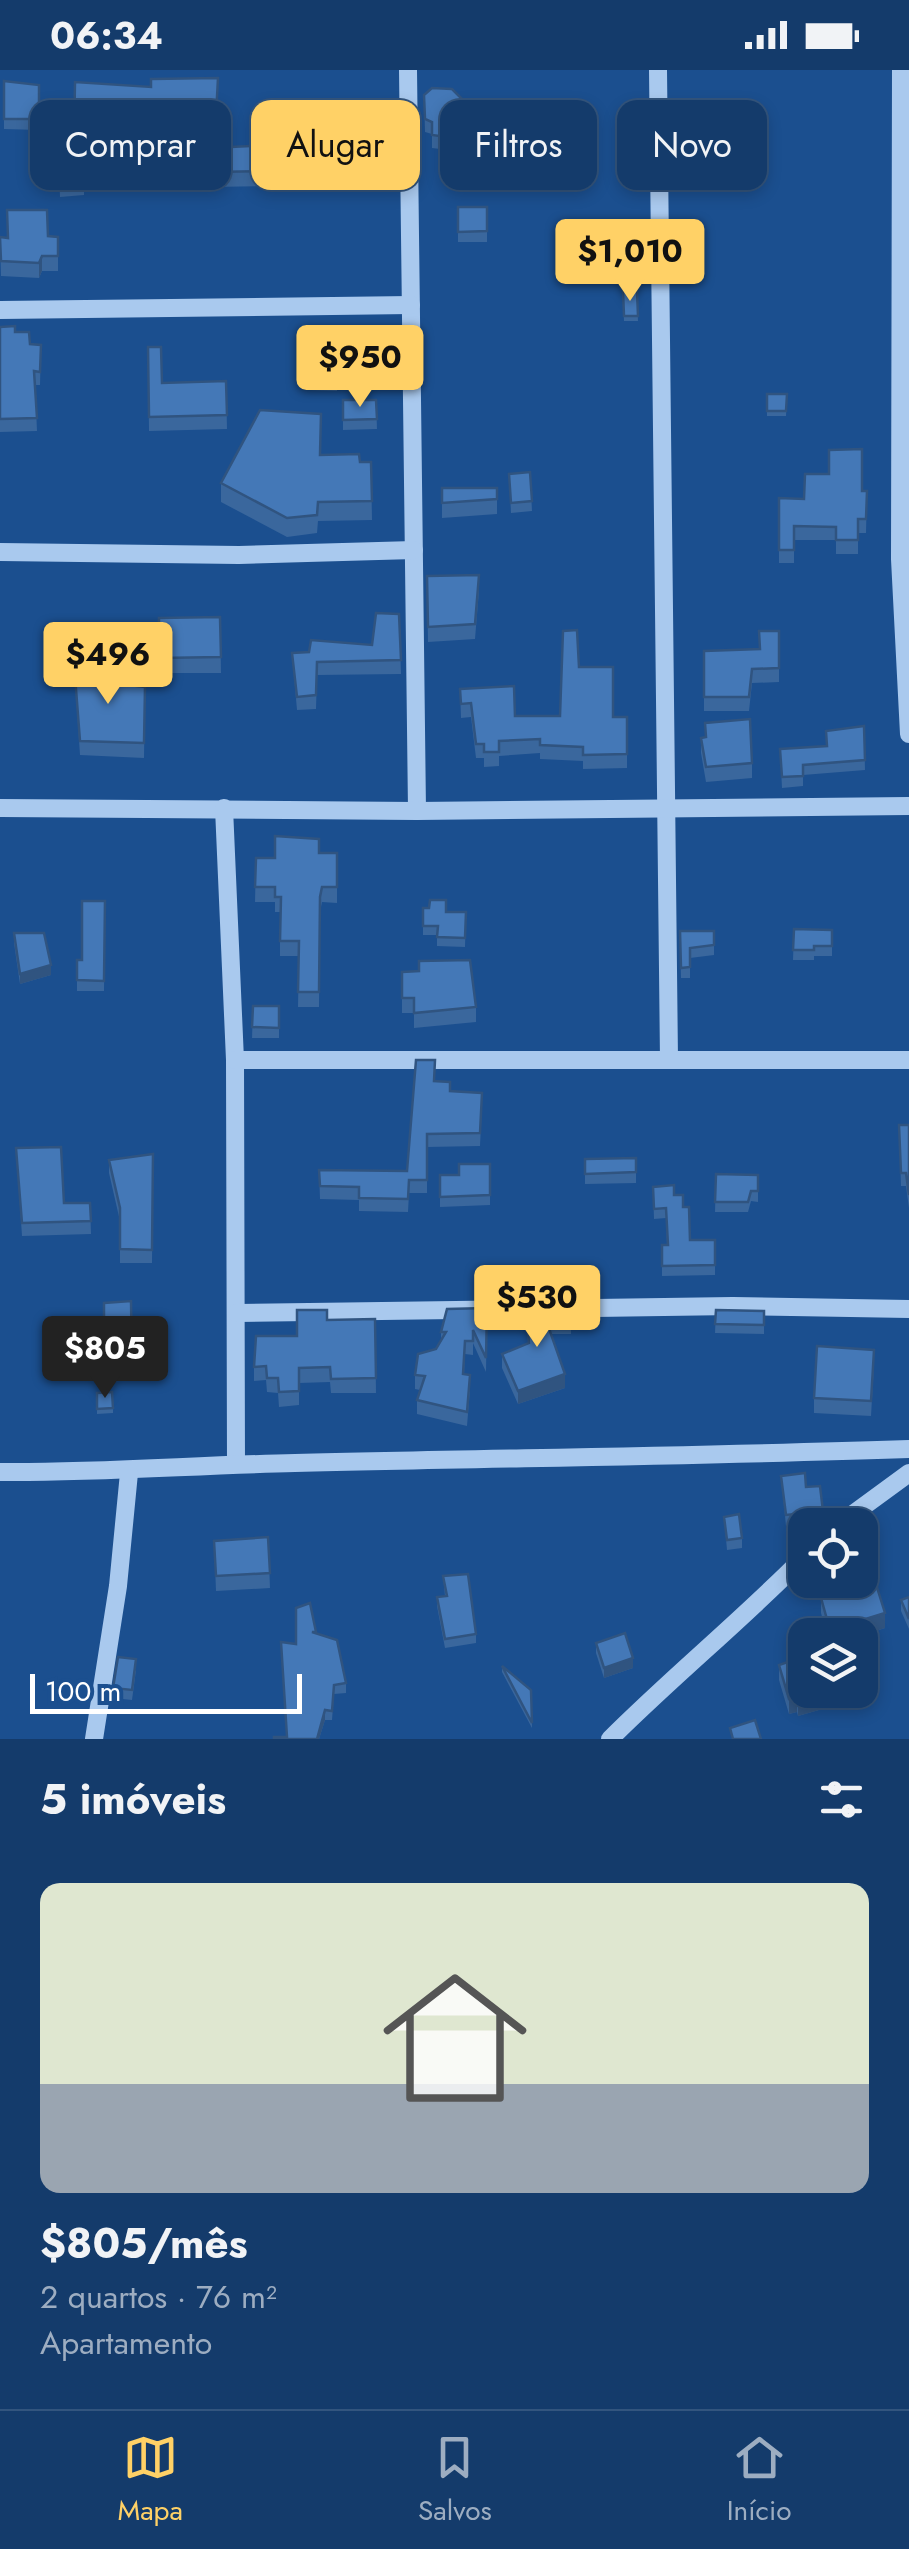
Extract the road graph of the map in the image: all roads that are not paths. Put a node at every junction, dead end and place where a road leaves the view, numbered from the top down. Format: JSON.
{"nodes":[{"id":1,"x":408,"y":70,"type":"edge"},
{"id":2,"x":658,"y":70,"type":"edge"},
{"id":3,"x":900,"y":70,"type":"edge"},
{"id":4,"x":411,"y":304,"type":"junction"},
{"id":5,"x":0,"y":310,"type":"edge"},
{"id":6,"x":905,"y":313,"type":"edge"},
{"id":7,"x":414,"y":550,"type":"junction"},
{"id":8,"x":0,"y":552,"type":"edge"},
{"id":9,"x":904,"y":559,"type":"edge"},
{"id":10,"x":909,"y":734,"type":"edge"},
{"id":11,"x":909,"y":806,"type":"edge"},
{"id":12,"x":0,"y":808,"type":"edge"},
{"id":13,"x":224,"y":808,"type":"junction"},
{"id":14,"x":668,"y":808,"type":"junction"},
{"id":15,"x":417,"y":811,"type":"junction"},
{"id":16,"x":235,"y":1060,"type":"junction"},
{"id":17,"x":669,"y":1060,"type":"junction"},
{"id":18,"x":909,"y":1060,"type":"edge"},
{"id":19,"x":909,"y":1308,"type":"edge"},
{"id":20,"x":237,"y":1312,"type":"junction"},
{"id":21,"x":909,"y":1449,"type":"edge"},
{"id":22,"x":236,"y":1464,"type":"junction"},
{"id":23,"x":0,"y":1472,"type":"edge"},
{"id":24,"x":129,"y":1473,"type":"junction"},
{"id":25,"x":909,"y":1473,"type":"edge"},
{"id":26,"x":861,"y":1508,"type":"edge"},
{"id":27,"x":788,"y":1573,"type":"edge"},
{"id":28,"x":94,"y":1739,"type":"edge"},
{"id":29,"x":610,"y":1739,"type":"edge"}],
"edges":[{"from":1,"to":4,"type":"street"},
{"from":2,"to":14,"type":"street"},
{"from":3,"to":6,"type":"street"},
{"from":4,"to":5,"type":"street"},
{"from":4,"to":7,"type":"street"},
{"from":6,"to":9,"type":"street"},
{"from":7,"to":8,"type":"street"},
{"from":7,"to":15,"type":"street"},
{"from":9,"to":10,"type":"street"},
{"from":11,"to":14,"type":"street"},
{"from":12,"to":13,"type":"street"},
{"from":13,"to":15,"type":"street"},
{"from":13,"to":16,"type":"street"},
{"from":14,"to":15,"type":"street"},
{"from":14,"to":17,"type":"street"},
{"from":16,"to":17,"type":"street"},
{"from":16,"to":20,"type":"street"},
{"from":17,"to":18,"type":"street"},
{"from":19,"to":20,"type":"street"},
{"from":20,"to":22,"type":"street"},
{"from":21,"to":22,"type":"street"},
{"from":22,"to":24,"type":"street"},
{"from":23,"to":24,"type":"street"},
{"from":24,"to":28,"type":"street"},
{"from":25,"to":26,"type":"street"},
{"from":27,"to":29,"type":"street"}]}
